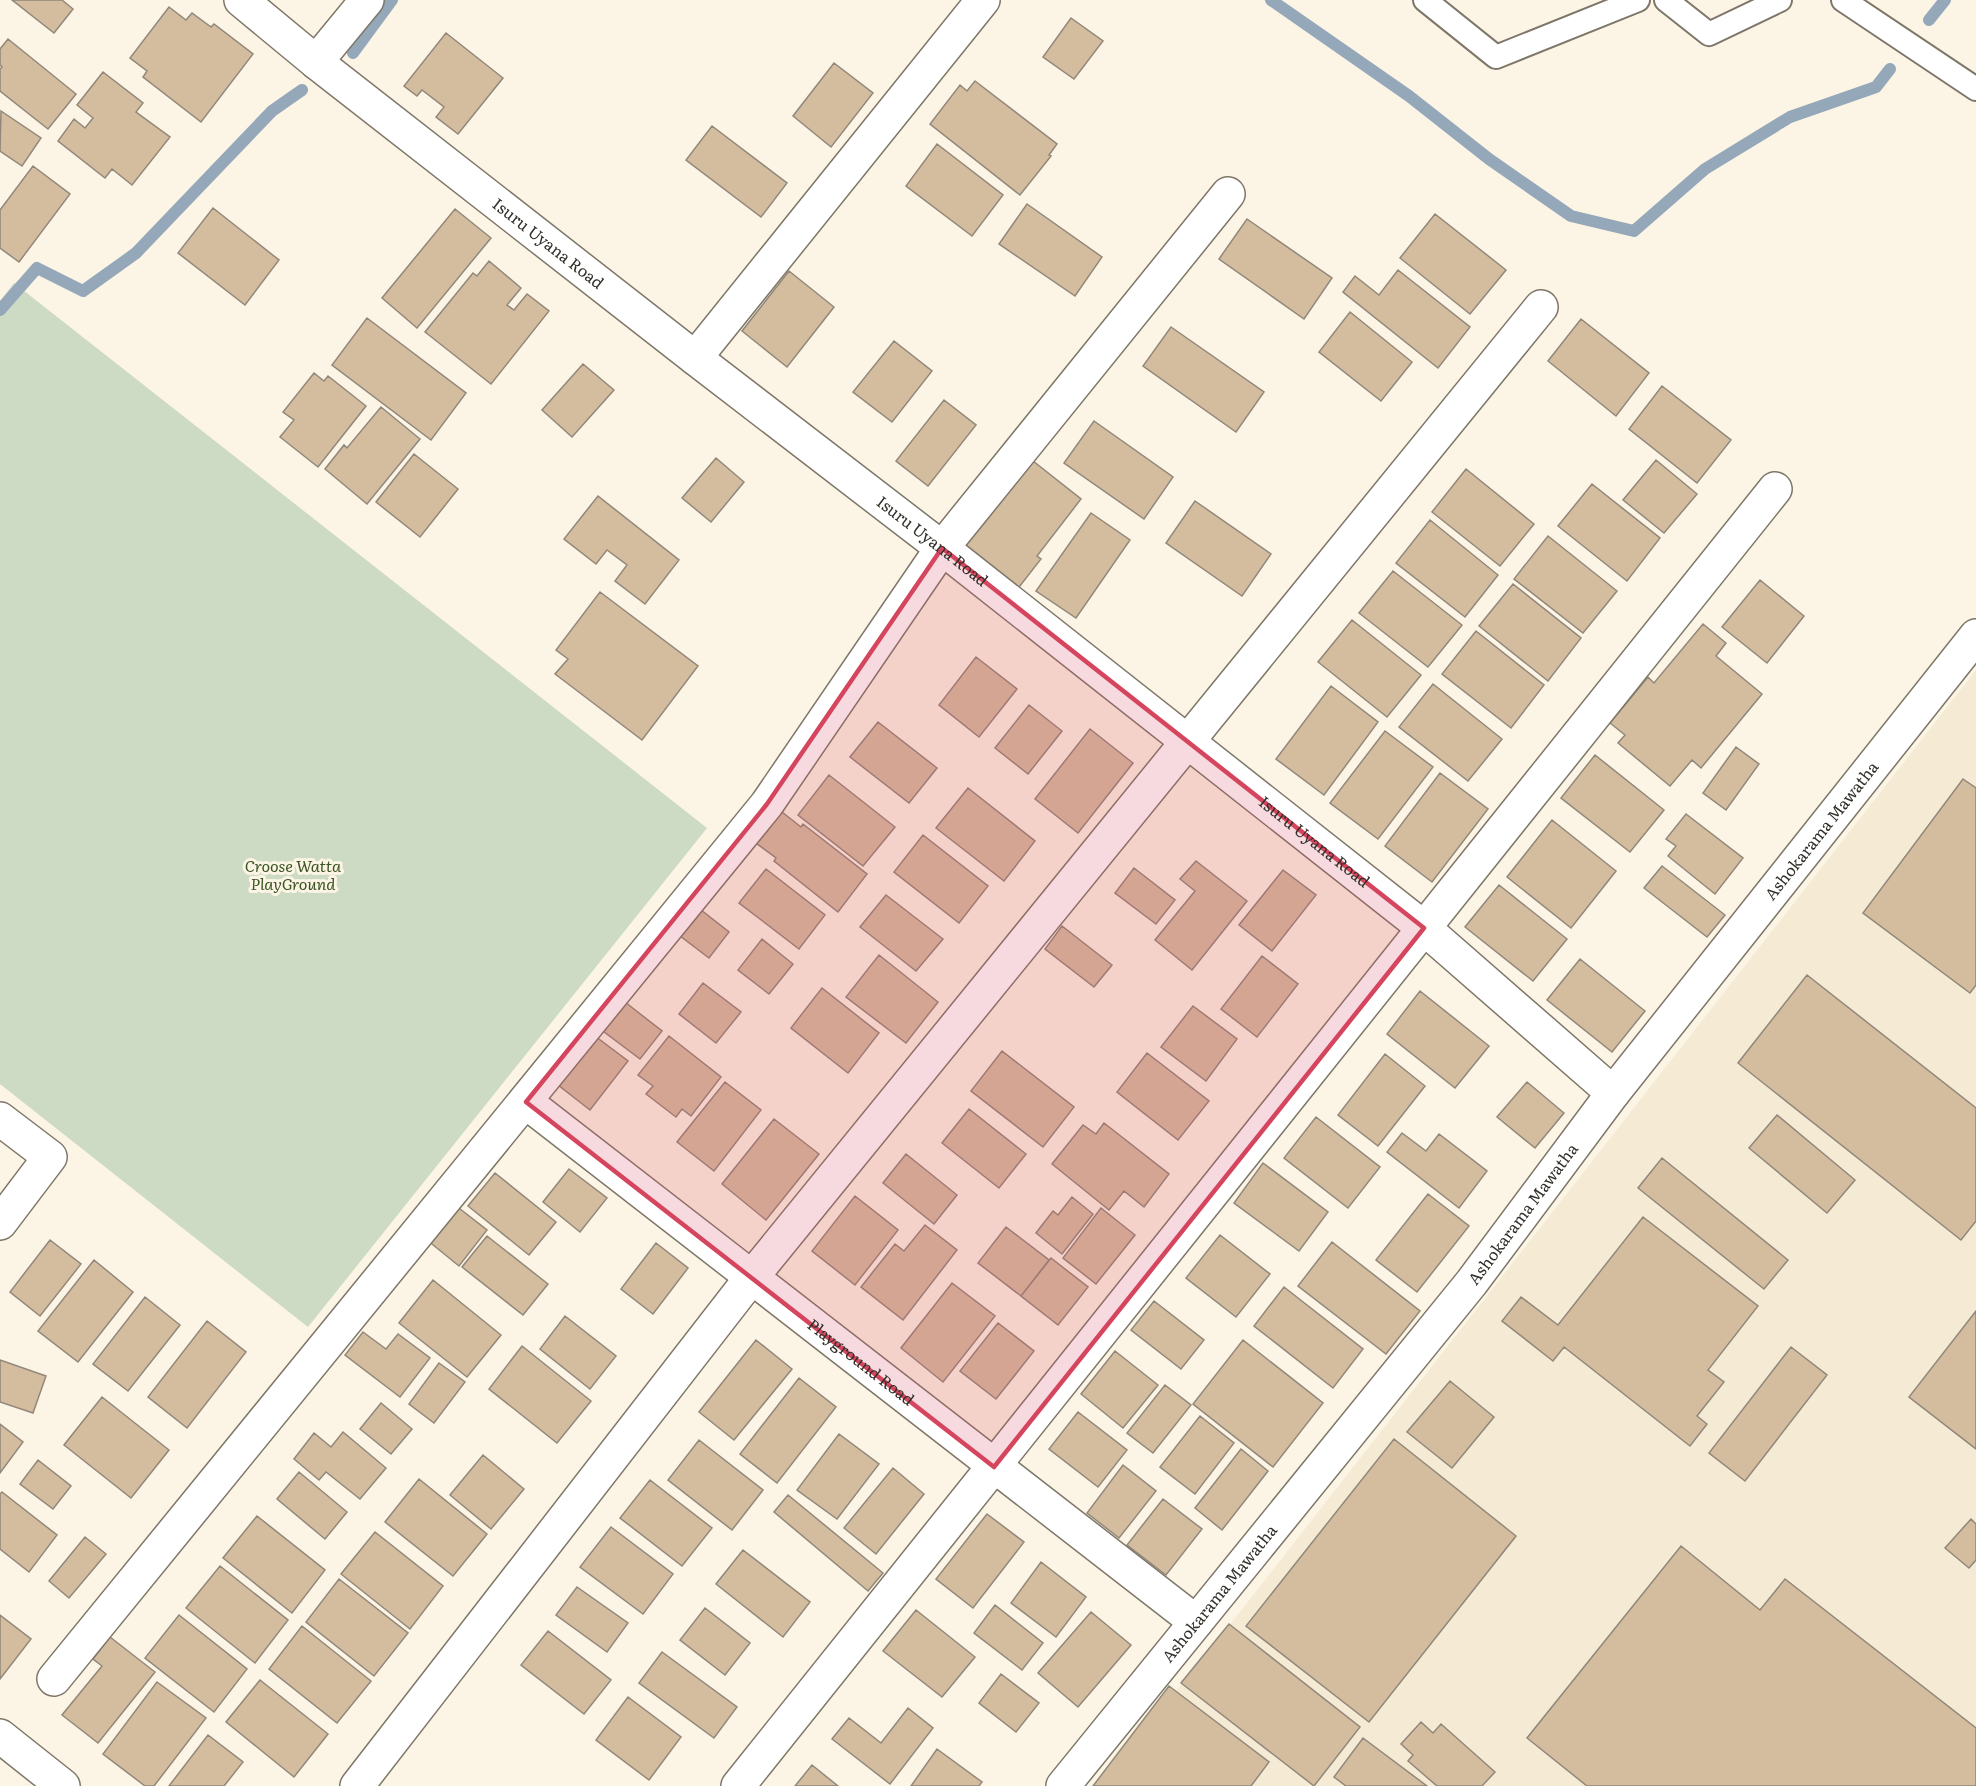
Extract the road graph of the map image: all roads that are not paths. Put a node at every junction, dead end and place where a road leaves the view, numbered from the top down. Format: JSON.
{"nodes":[{"id":1,"x":241,"y":0,"type":"edge"},
{"id":2,"x":367,"y":0,"type":"edge"},
{"id":3,"x":983,"y":0,"type":"edge"},
{"id":4,"x":1425,"y":0,"type":"edge"},
{"id":5,"x":1638,"y":0,"type":"edge"},
{"id":6,"x":1666,"y":0,"type":"edge"},
{"id":7,"x":1780,"y":0,"type":"edge"},
{"id":8,"x":1843,"y":0,"type":"edge"},
{"id":9,"x":316,"y":62,"type":"junction"},
{"id":10,"x":1976,"y":89,"type":"edge"},
{"id":11,"x":1228,"y":194,"type":"dead end"},
{"id":12,"x":1541,"y":306,"type":"dead end"},
{"id":13,"x":695,"y":358,"type":"junction"},
{"id":14,"x":1775,"y":489,"type":"dead end"},
{"id":15,"x":942,"y":548,"type":"junction"},
{"id":16,"x":1976,"y":636,"type":"edge"},
{"id":17,"x":1188,"y":743,"type":"junction"},
{"id":18,"x":1424,"y":928,"type":"junction"},
{"id":19,"x":1613,"y":1093,"type":"junction"},
{"id":20,"x":526,"y":1102,"type":"junction"},
{"id":21,"x":0,"y":1119,"type":"edge"},
{"id":22,"x":0,"y":1223,"type":"edge"},
{"id":23,"x":751,"y":1278,"type":"junction"},
{"id":24,"x":994,"y":1467,"type":"junction"},
{"id":25,"x":1196,"y":1622,"type":"junction"},
{"id":26,"x":54,"y":1679,"type":"dead end"},
{"id":27,"x":2,"y":1742,"type":"edge"},
{"id":28,"x":63,"y":1786,"type":"edge"},
{"id":29,"x":357,"y":1786,"type":"edge"},
{"id":30,"x":738,"y":1786,"type":"edge"},
{"id":31,"x":1063,"y":1786,"type":"edge"}],
"edges":[{"from":1,"to":9,"type":"street","name":"Isuru Uyana Road"},
{"from":2,"to":9,"type":"street"},
{"from":3,"to":13,"type":"street"},
{"from":4,"to":5,"type":"lane"},
{"from":6,"to":7,"type":"lane"},
{"from":8,"to":10,"type":"lane"},
{"from":9,"to":13,"type":"street","name":"Isuru Uyana Road"},
{"from":11,"to":15,"type":"street"},
{"from":12,"to":17,"type":"street"},
{"from":13,"to":15,"type":"street","name":"Isuru Uyana Road"},
{"from":14,"to":18,"type":"street"},
{"from":15,"to":17,"type":"street","name":"Isuru Uyana Road"},
{"from":15,"to":20,"type":"street"},
{"from":16,"to":19,"type":"street","name":"Ashokarama Mawatha"},
{"from":17,"to":18,"type":"street","name":"Isuru Uyana Road"},
{"from":17,"to":23,"type":"street"},
{"from":18,"to":19,"type":"street","name":"Isuru Uyana Road"},
{"from":18,"to":24,"type":"street"},
{"from":19,"to":25,"type":"street","name":"Ashokarama Mawatha"},
{"from":20,"to":23,"type":"street","name":"Playground Road"},
{"from":20,"to":26,"type":"street"},
{"from":21,"to":22,"type":"street"},
{"from":23,"to":24,"type":"street","name":"Playground Road"},
{"from":23,"to":29,"type":"street"},
{"from":24,"to":25,"type":"street","name":"Playground Road"},
{"from":24,"to":30,"type":"street"},
{"from":25,"to":31,"type":"street","name":"Ashokarama Mawatha"},
{"from":27,"to":28,"type":"street"}]}
